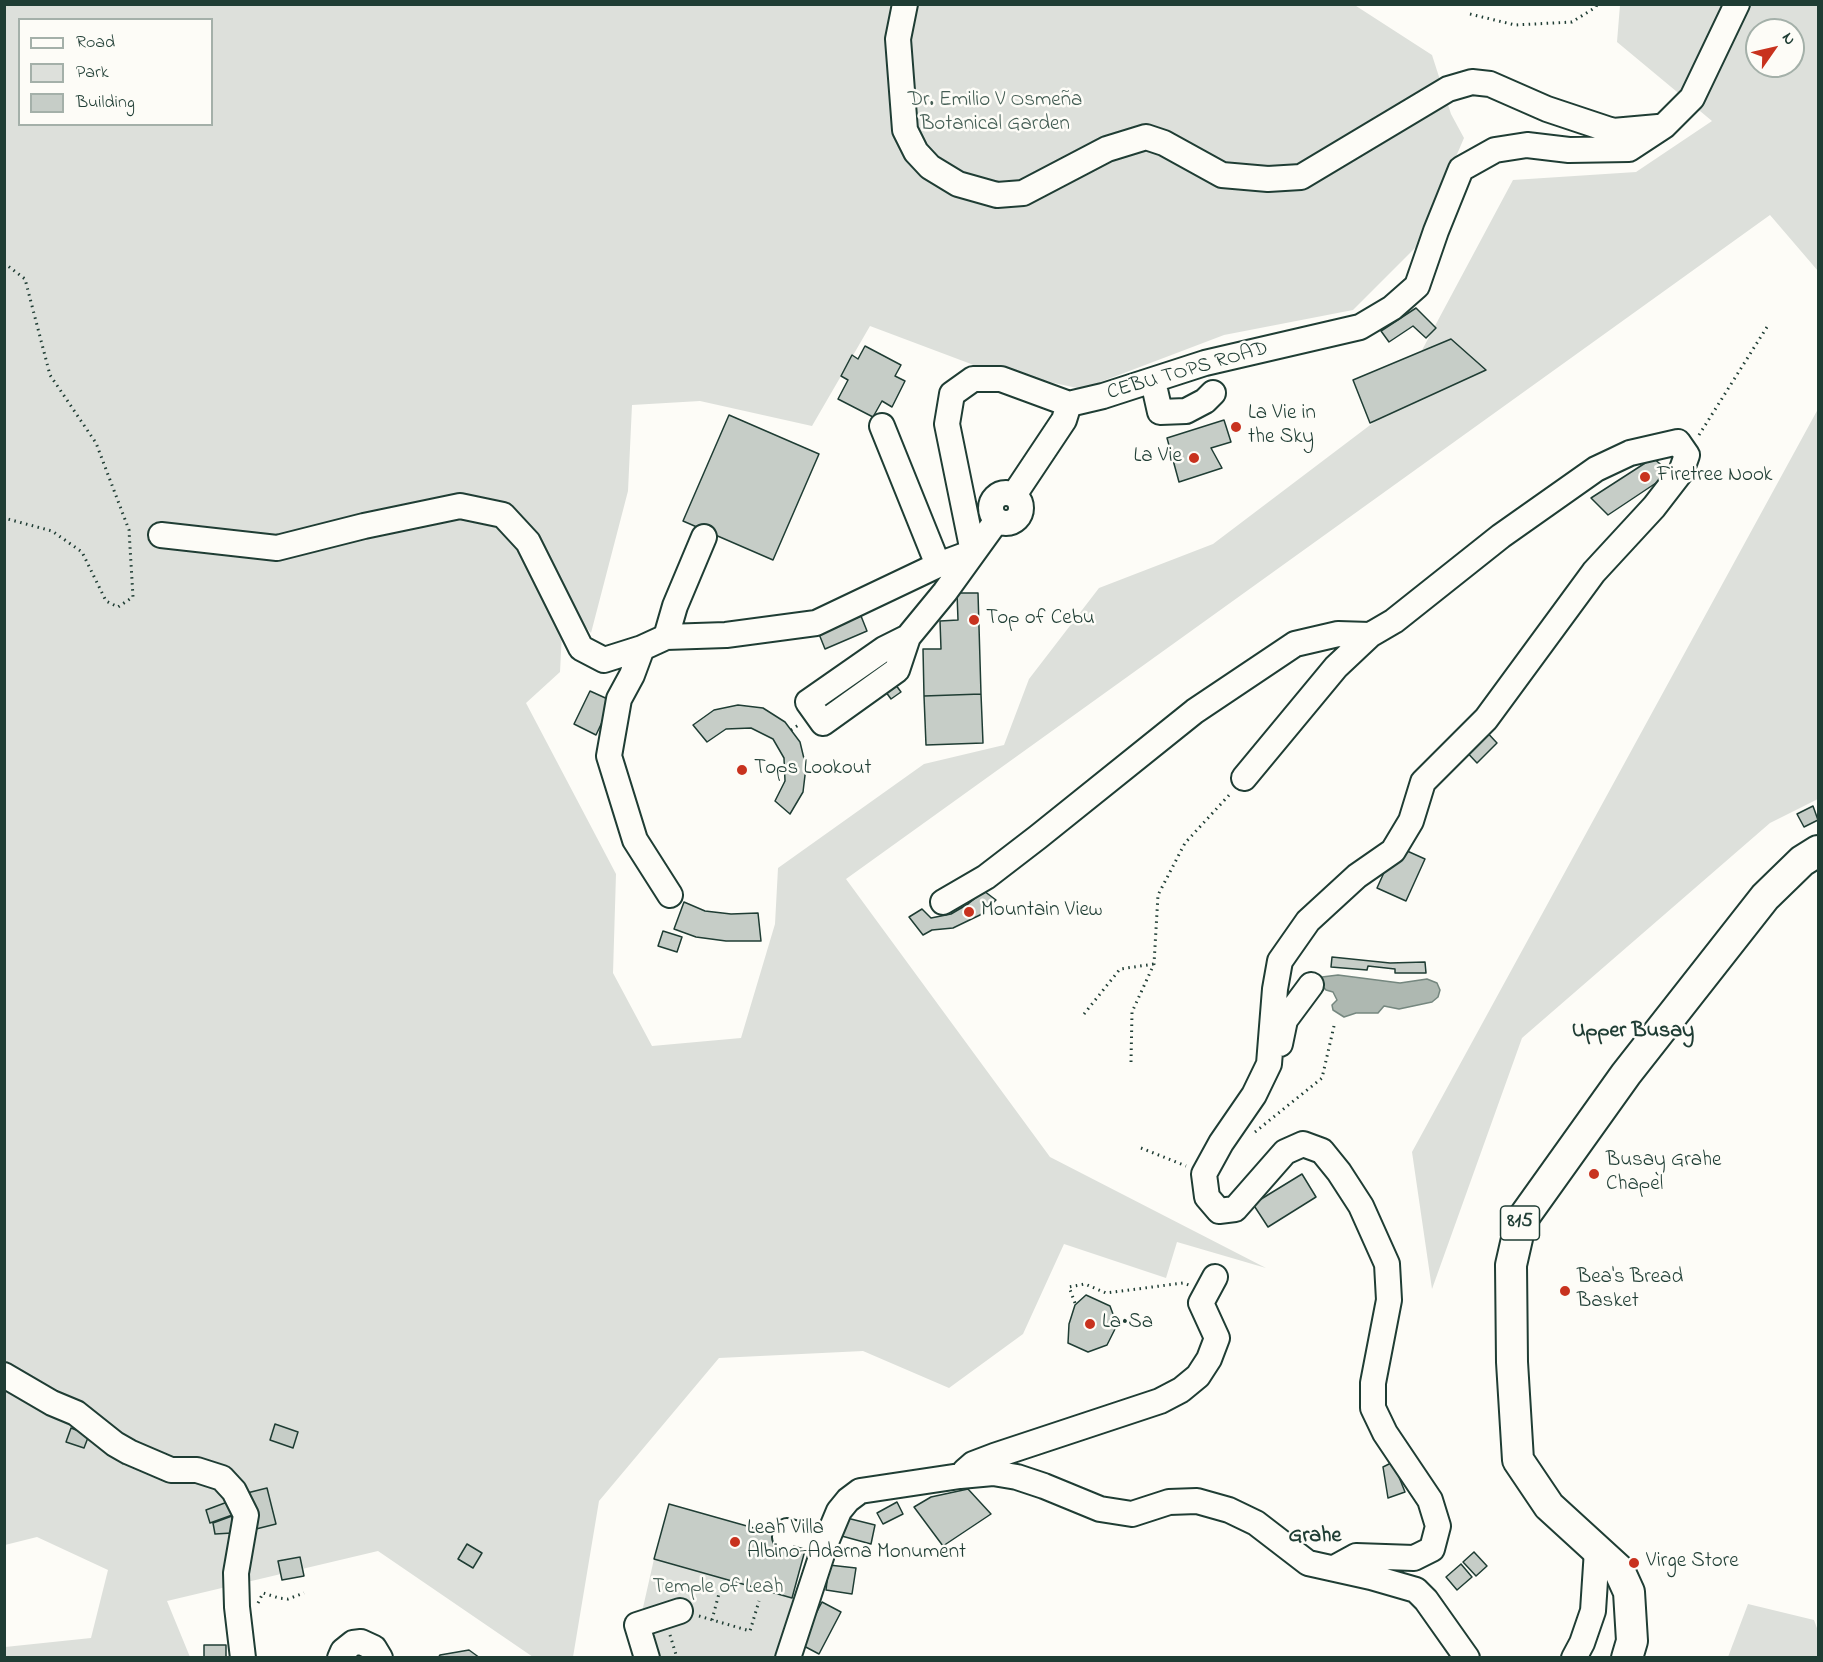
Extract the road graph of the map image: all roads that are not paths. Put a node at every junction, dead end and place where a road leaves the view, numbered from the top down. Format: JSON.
{"nodes":[{"id":1,"x":905,"y":4,"type":"edge"},
{"id":2,"x":1737,"y":4,"type":"edge"},
{"id":3,"x":1664,"y":126,"type":"junction"},
{"id":4,"x":1153,"y":381,"type":"junction"},
{"id":5,"x":1213,"y":393,"type":"dead end"},
{"id":6,"x":1069,"y":404,"type":"junction"},
{"id":7,"x":882,"y":426,"type":"dead end"},
{"id":8,"x":161,"y":535,"type":"dead end"},
{"id":9,"x":704,"y":537,"type":"dead end"},
{"id":10,"x":973,"y":552,"type":"junction"},
{"id":11,"x":938,"y":565,"type":"junction"},
{"id":12,"x":1370,"y":634,"type":"junction"},
{"id":13,"x":666,"y":637,"type":"junction"},
{"id":14,"x":908,"y":637,"type":"dead end"},
{"id":15,"x":642,"y":648,"type":"junction"},
{"id":16,"x":1244,"y":778,"type":"road end"},
{"id":17,"x":1818,"y":851,"type":"edge"},
{"id":18,"x":670,"y":895,"type":"dead end"},
{"id":19,"x":943,"y":902,"type":"dead end"},
{"id":20,"x":1311,"y":985,"type":"dead end"},
{"id":21,"x":1269,"y":1064,"type":"junction"},
{"id":22,"x":1211,"y":1284,"type":"road end"},
{"id":23,"x":4,"y":1375,"type":"edge"},
{"id":24,"x":960,"y":1476,"type":"junction"},
{"id":25,"x":785,"y":1537,"type":"dead end"},
{"id":26,"x":826,"y":1542,"type":"junction"},
{"id":27,"x":1597,"y":1550,"type":"junction"},
{"id":28,"x":1334,"y":1568,"type":"junction"},
{"id":29,"x":680,"y":1611,"type":"road end"},
{"id":30,"x":243,"y":1658,"type":"edge"},
{"id":31,"x":340,"y":1658,"type":"edge"},
{"id":32,"x":380,"y":1658,"type":"edge"},
{"id":33,"x":647,"y":1658,"type":"edge"},
{"id":34,"x":788,"y":1658,"type":"edge"},
{"id":35,"x":1467,"y":1658,"type":"edge"},
{"id":36,"x":1574,"y":1658,"type":"edge"},
{"id":37,"x":1628,"y":1658,"type":"edge"}],
"edges":[{"from":1,"to":3,"type":"street"},
{"from":2,"to":3,"type":"street","name":"CEBU TOPS ROAD"},
{"from":3,"to":4,"type":"street","name":"CEBU TOPS ROAD"},
{"from":4,"to":5,"type":"street"},
{"from":4,"to":6,"type":"street","name":"CEBU TOPS ROAD"},
{"from":6,"to":10,"type":"street"},
{"from":6,"to":10,"type":"street"},
{"from":7,"to":11,"type":"street"},
{"from":8,"to":15,"type":"street"},
{"from":9,"to":13,"type":"street"},
{"from":10,"to":11,"type":"street"},
{"from":10,"to":14,"type":"street"},
{"from":11,"to":13,"type":"street"},
{"from":12,"to":16,"type":"street"},
{"from":12,"to":19,"type":"street"},
{"from":12,"to":21,"type":"street"},
{"from":13,"to":15,"type":"street"},
{"from":15,"to":18,"type":"street"},
{"from":17,"to":27,"type":"main road","number":"815"},
{"from":20,"to":21,"type":"street"},
{"from":21,"to":28,"type":"street"},
{"from":22,"to":24,"type":"street"},
{"from":23,"to":30,"type":"street"},
{"from":24,"to":26,"type":"street"},
{"from":24,"to":28,"type":"street"},
{"from":25,"to":26,"type":"street"},
{"from":26,"to":34,"type":"street"},
{"from":27,"to":36,"type":"street"},
{"from":27,"to":37,"type":"main road","number":"815"},
{"from":28,"to":35,"type":"street"},
{"from":29,"to":33,"type":"street"},
{"from":31,"to":32,"type":"street"}]}
